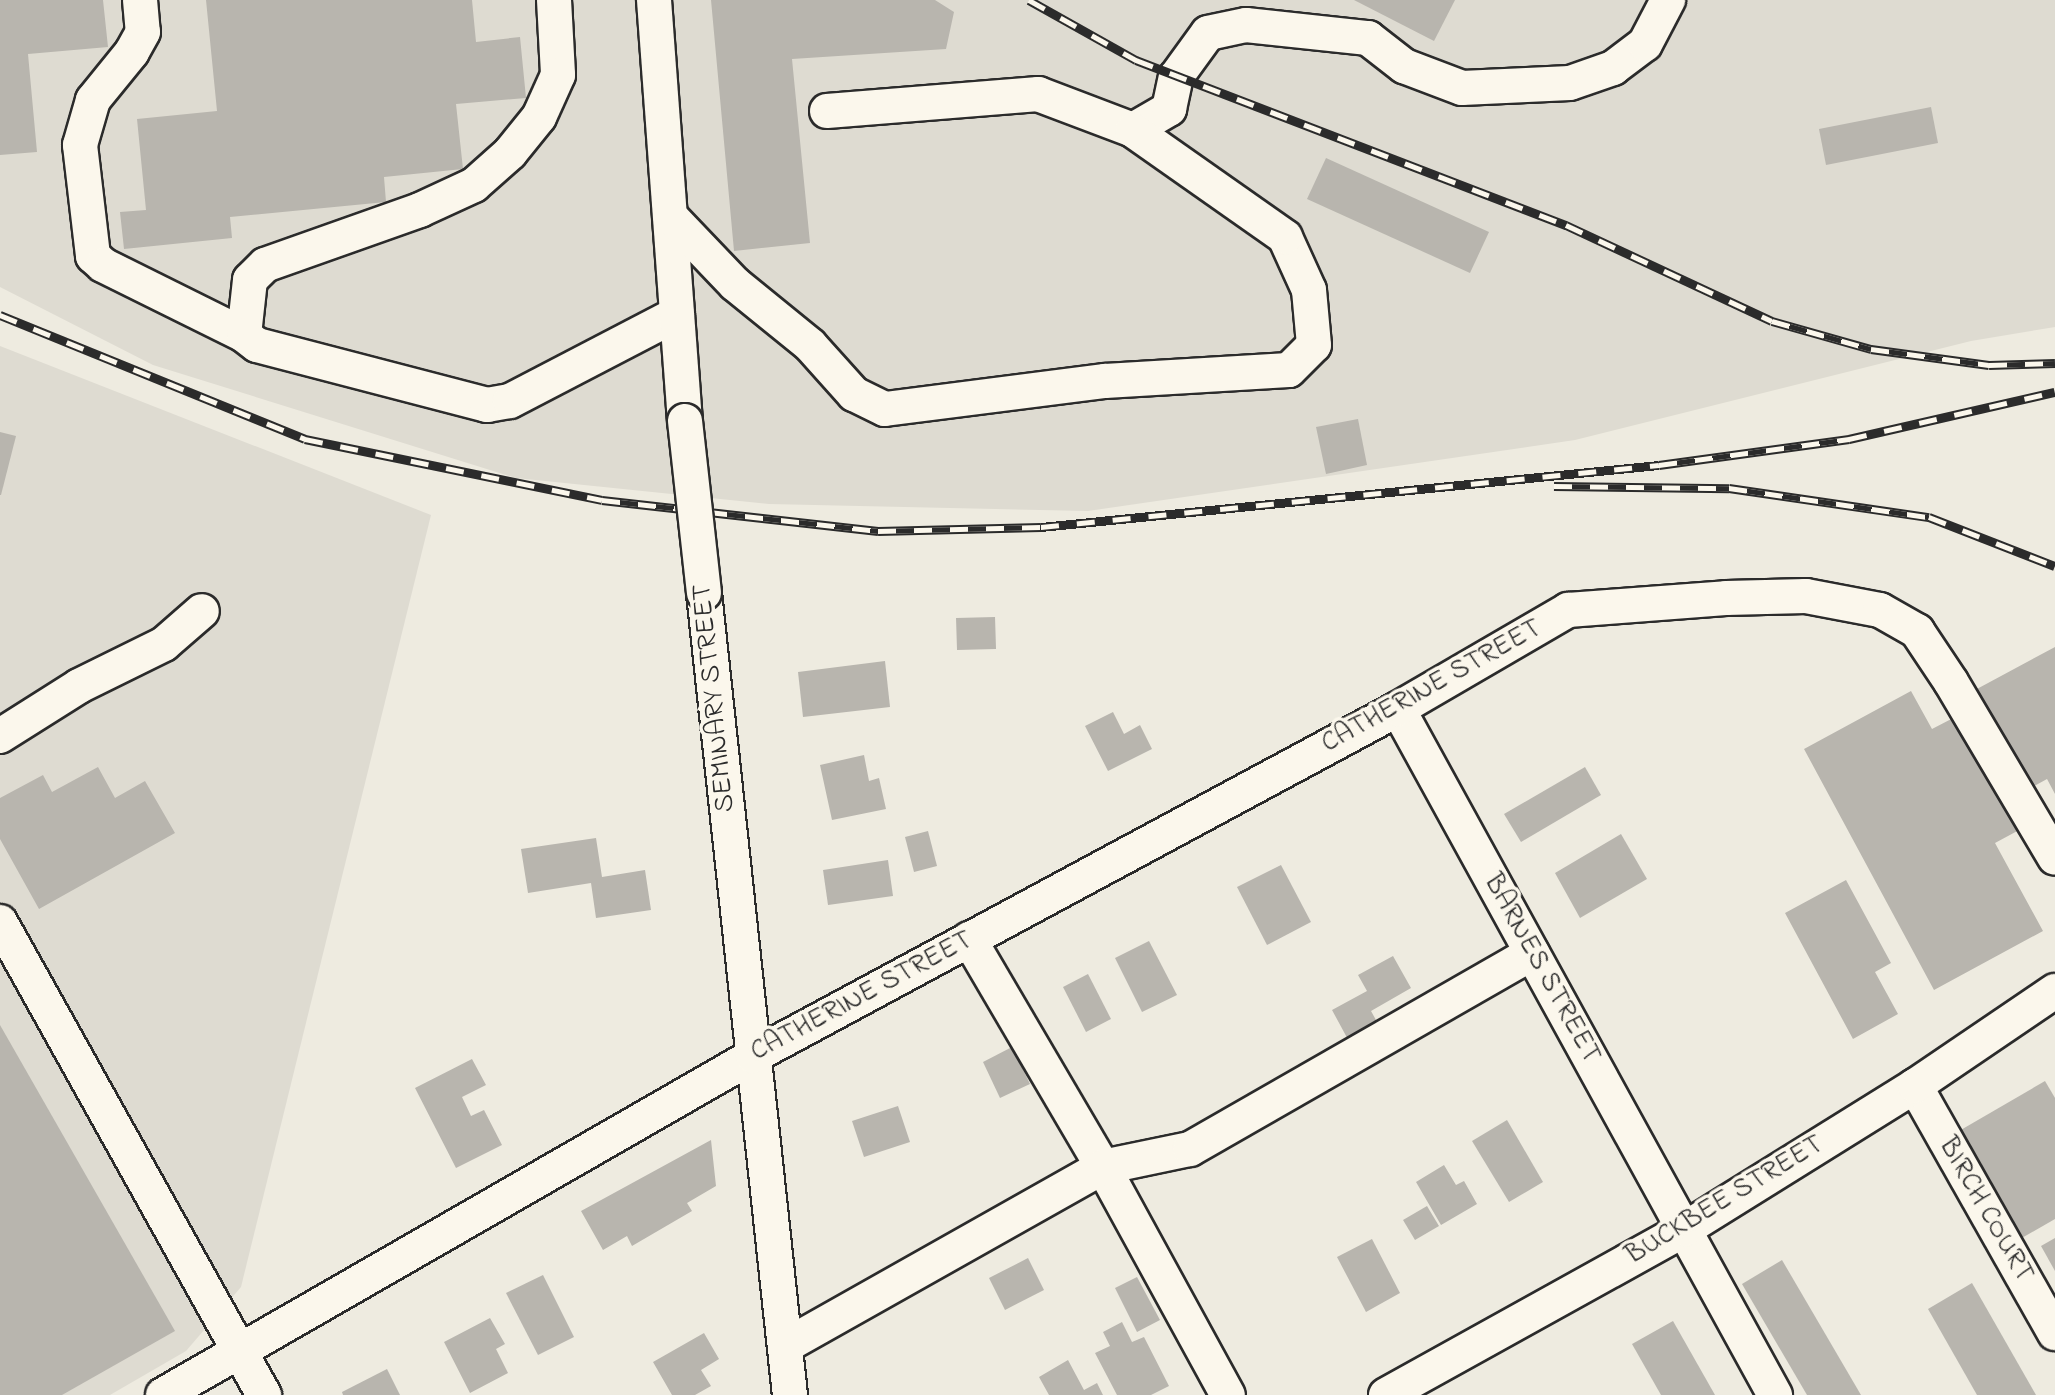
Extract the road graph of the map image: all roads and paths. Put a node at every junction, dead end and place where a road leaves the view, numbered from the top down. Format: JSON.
{"nodes":[{"id":1,"x":140,"y":0,"type":"edge"},
{"id":2,"x":554,"y":0,"type":"edge"},
{"id":3,"x":654,"y":0,"type":"edge"},
{"id":4,"x":1668,"y":0,"type":"edge"},
{"id":5,"x":827,"y":111,"type":"dead end"},
{"id":6,"x":1133,"y":130,"type":"junction"},
{"id":7,"x":670,"y":216,"type":"junction"},
{"id":8,"x":677,"y":314,"type":"junction"},
{"id":9,"x":244,"y":335,"type":"junction"},
{"id":10,"x":202,"y":611,"type":"dead end"},
{"id":11,"x":1398,"y":709,"type":"junction"},
{"id":12,"x":0,"y":736,"type":"edge"},
{"id":13,"x":2055,"y":858,"type":"edge"},
{"id":14,"x":0,"y":922,"type":"edge"},
{"id":15,"x":969,"y":939,"type":"junction"},
{"id":16,"x":1532,"y":953,"type":"junction"},
{"id":17,"x":2055,"y":991,"type":"edge"},
{"id":18,"x":753,"y":1056,"type":"junction"},
{"id":19,"x":1915,"y":1086,"type":"junction"},
{"id":20,"x":1103,"y":1167,"type":"junction"},
{"id":21,"x":1685,"y":1229,"type":"junction"},
{"id":22,"x":2055,"y":1333,"type":"edge"},
{"id":23,"x":785,"y":1346,"type":"junction"},
{"id":24,"x":238,"y":1351,"type":"junction"},
{"id":25,"x":784,"y":1392,"type":"edge"},
{"id":26,"x":163,"y":1395,"type":"edge"},
{"id":27,"x":264,"y":1395,"type":"edge"},
{"id":28,"x":1228,"y":1395,"type":"edge"},
{"id":29,"x":1386,"y":1395,"type":"edge"},
{"id":30,"x":1775,"y":1395,"type":"edge"}],
"edges":[{"from":1,"to":9,"type":"street"},
{"from":2,"to":9,"type":"street"},
{"from":3,"to":7,"type":"street","name":"SEMINARY STREET"},
{"from":4,"to":6,"type":"street"},
{"from":5,"to":6,"type":"street"},
{"from":6,"to":7,"type":"street"},
{"from":7,"to":8,"type":"street","name":"SEMINARY STREET"},
{"from":8,"to":9,"type":"street"},
{"from":8,"to":18,"type":"street","name":"SEMINARY STREET","bridge":true},
{"from":10,"to":12,"type":"street"},
{"from":11,"to":13,"type":"street","name":"CATHERINE STREET"},
{"from":11,"to":15,"type":"street","name":"CATHERINE STREET"},
{"from":11,"to":16,"type":"street","name":"BARNES STREET"},
{"from":14,"to":24,"type":"street"},
{"from":15,"to":18,"type":"street","name":"CATHERINE STREET"},
{"from":15,"to":20,"type":"street"},
{"from":16,"to":20,"type":"street"},
{"from":16,"to":21,"type":"street","name":"BARNES STREET"},
{"from":17,"to":19,"type":"street","name":"BUCKBEE STREET"},
{"from":18,"to":23,"type":"street","name":"SEMINARY STREET"},
{"from":18,"to":24,"type":"street","name":"CATHERINE STREET"},
{"from":19,"to":21,"type":"street","name":"BUCKBEE STREET"},
{"from":19,"to":22,"type":"street","name":"BIRCH COURT"},
{"from":20,"to":23,"type":"street"},
{"from":20,"to":28,"type":"street"},
{"from":21,"to":29,"type":"street","name":"BUCKBEE STREET"},
{"from":21,"to":30,"type":"street"},
{"from":23,"to":25,"type":"street","name":"SEMINARY STREET"},
{"from":24,"to":26,"type":"street","name":"CATHERINE STREET"},
{"from":24,"to":27,"type":"street"}]}
